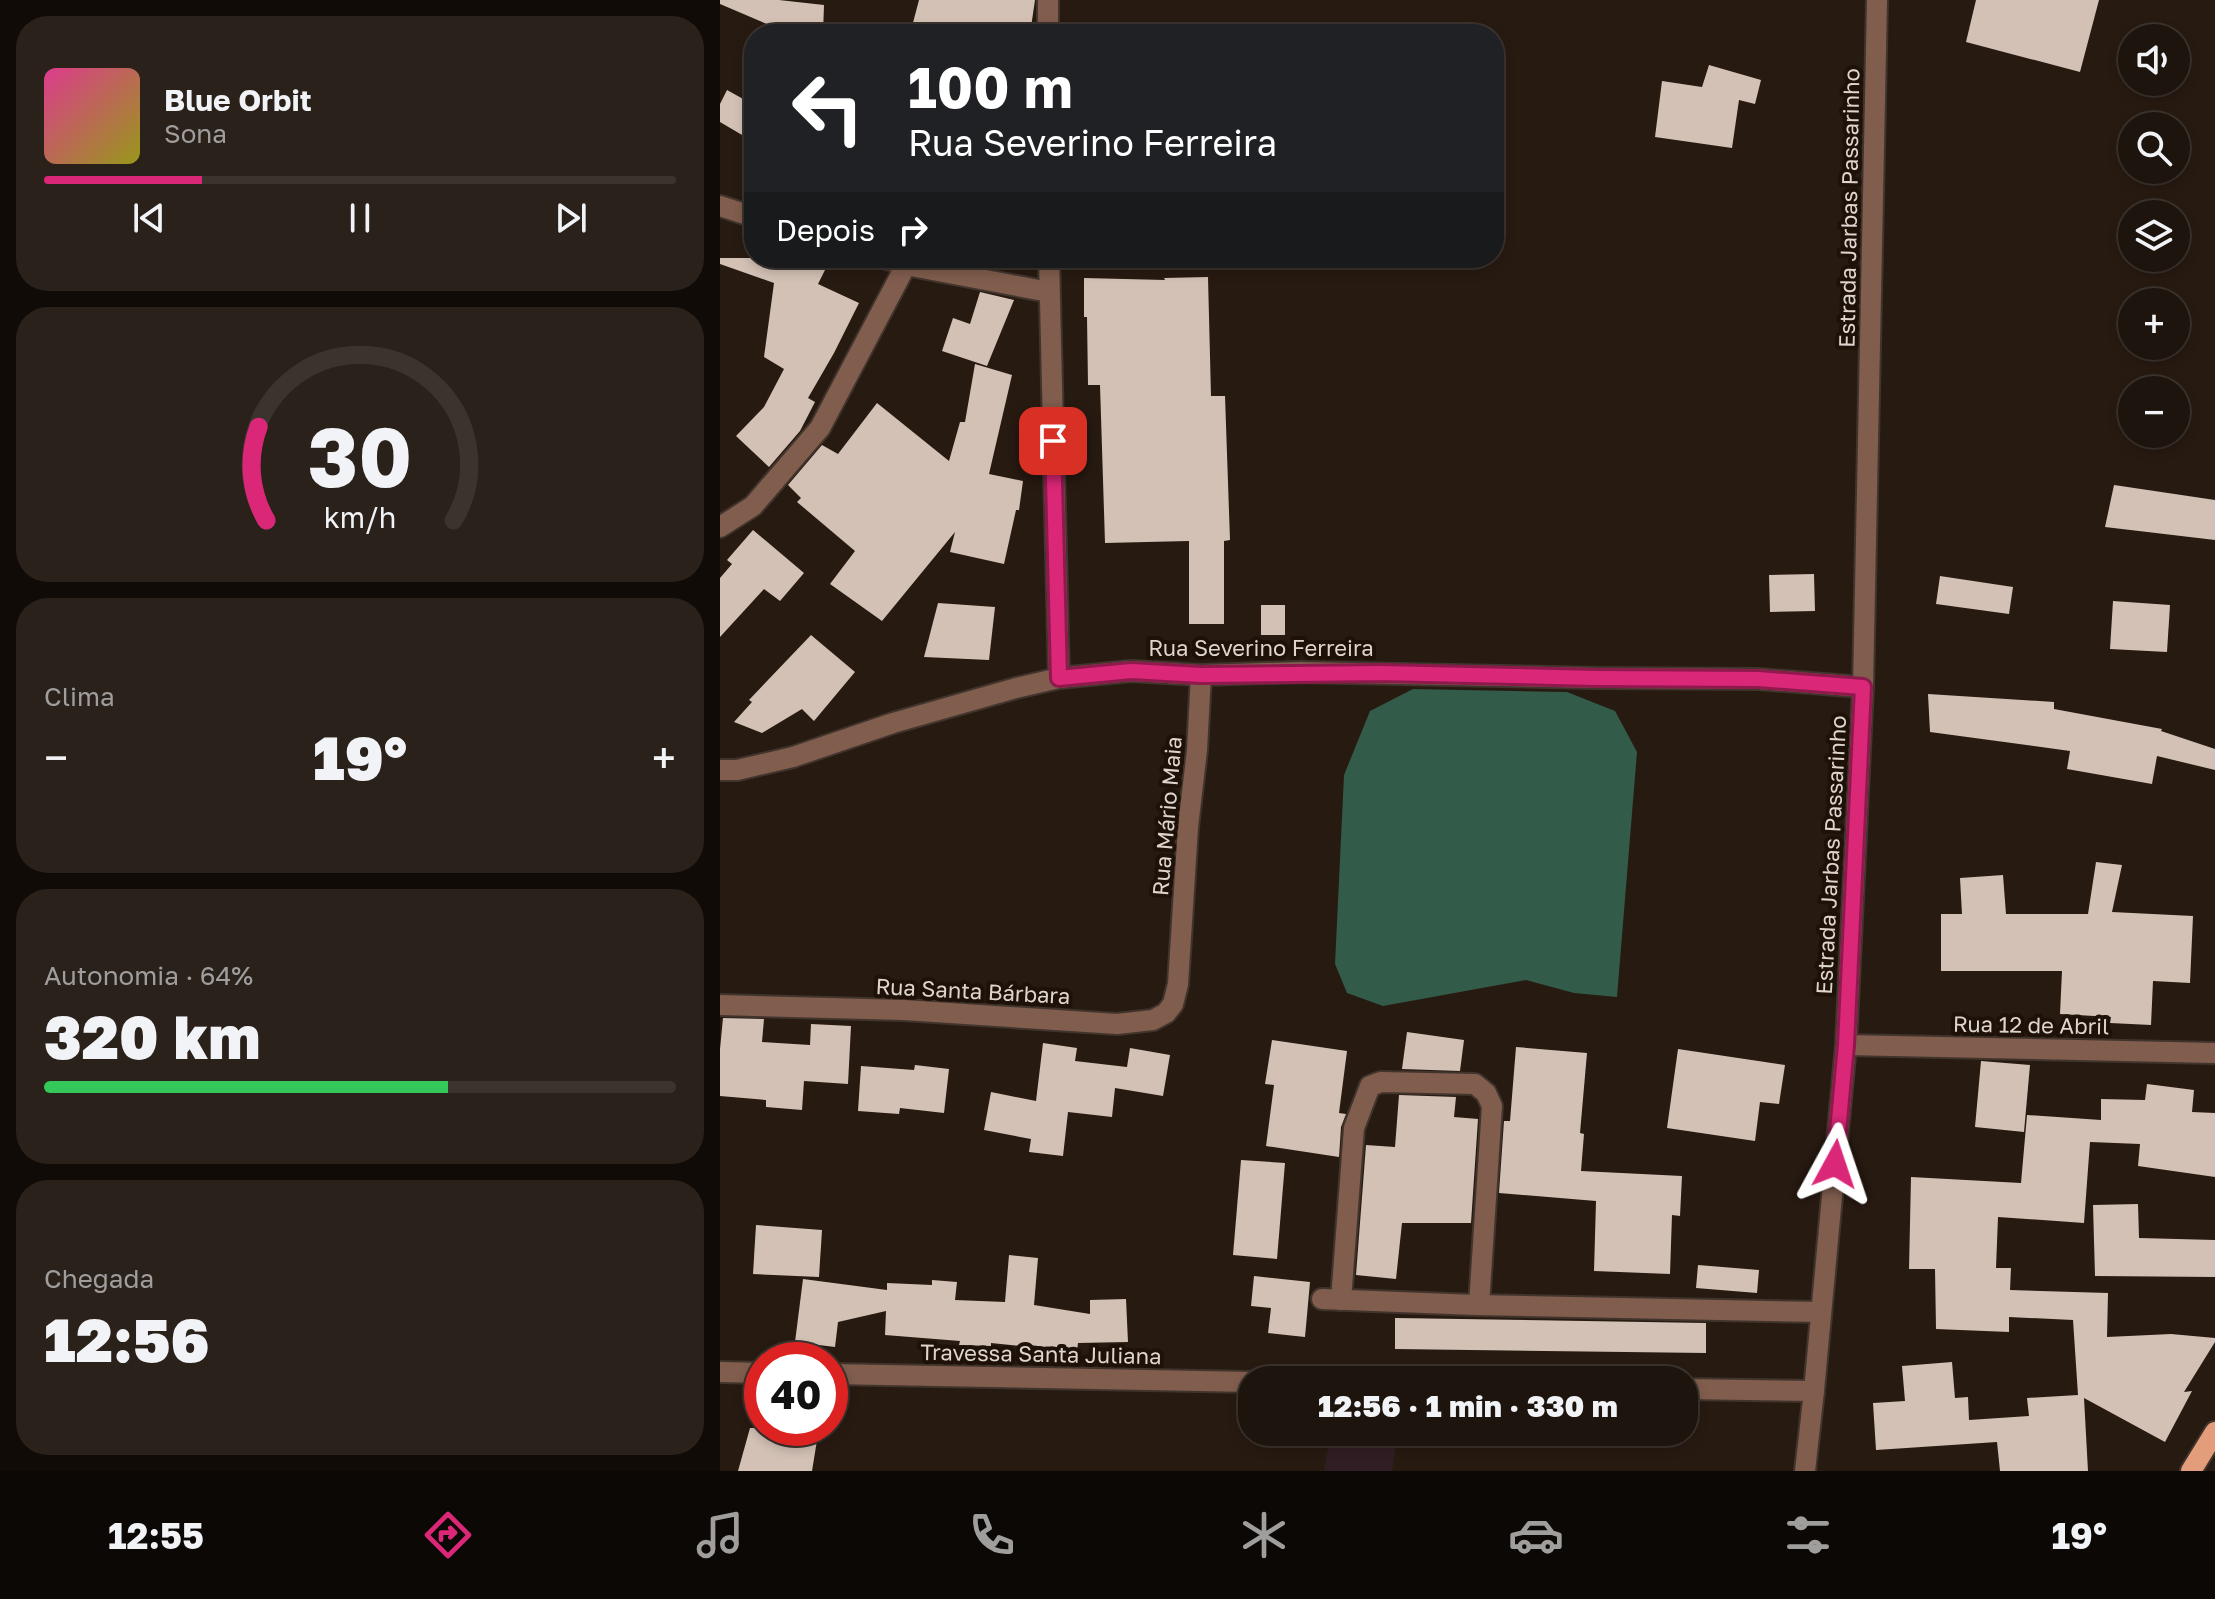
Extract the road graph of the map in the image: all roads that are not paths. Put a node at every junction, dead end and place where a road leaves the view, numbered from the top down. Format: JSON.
{"nodes":[{"id":1,"x":1048,"y":0,"type":"edge"},
{"id":2,"x":1877,"y":0,"type":"edge"},
{"id":3,"x":1048,"y":24,"type":"edge"},
{"id":4,"x":720,"y":206,"type":"edge"},
{"id":5,"x":744,"y":214,"type":"edge"},
{"id":6,"x":904,"y":268,"type":"edge"},
{"id":7,"x":922,"y":268,"type":"edge"},
{"id":8,"x":1049,"y":268,"type":"edge"},
{"id":9,"x":1049,"y":292,"type":"junction"},
{"id":10,"x":720,"y":527,"type":"edge"},
{"id":11,"x":1201,"y":675,"type":"junction"},
{"id":12,"x":1059,"y":678,"type":"junction"},
{"id":13,"x":1863,"y":687,"type":"junction"},
{"id":14,"x":720,"y":770,"type":"edge"},
{"id":15,"x":1178,"y":961,"type":"joint"},
{"id":16,"x":720,"y":1005,"type":"edge"},
{"id":17,"x":1846,"y":1045,"type":"junction"},
{"id":18,"x":2215,"y":1053,"type":"edge"},
{"id":19,"x":1479,"y":1305,"type":"junction"},
{"id":20,"x":1821,"y":1312,"type":"junction"},
{"id":21,"x":720,"y":1372,"type":"edge"},
{"id":22,"x":744,"y":1373,"type":"edge"},
{"id":23,"x":848,"y":1374,"type":"edge"},
{"id":24,"x":1238,"y":1382,"type":"edge"},
{"id":25,"x":1698,"y":1389,"type":"edge"},
{"id":26,"x":1814,"y":1391,"type":"junction"},
{"id":27,"x":2215,"y":1432,"type":"edge"},
{"id":28,"x":1805,"y":1471,"type":"edge"},
{"id":29,"x":2191,"y":1471,"type":"edge"}],
"edges":[{"from":1,"to":3,"type":"street"},
{"from":2,"to":13,"type":"street","name":"Estrada Jarbas Passarinho"},
{"from":4,"to":5,"type":"street"},
{"from":6,"to":10,"type":"street"},
{"from":7,"to":9,"type":"street"},
{"from":8,"to":9,"type":"street"},
{"from":9,"to":12,"type":"street"},
{"from":11,"to":12,"type":"street","name":"Rua Severino Ferreira"},
{"from":11,"to":13,"type":"street","name":"Rua Severino Ferreira"},
{"from":11,"to":15,"type":"street","name":"Rua Mário Maia"},
{"from":12,"to":14,"type":"street","name":"Rua Severino Ferreira"},
{"from":13,"to":17,"type":"street","name":"Estrada Jarbas Passarinho"},
{"from":15,"to":16,"type":"street","name":"Rua Santa Bárbara"},
{"from":17,"to":18,"type":"street","name":"Rua 12 de Abril"},
{"from":17,"to":20,"type":"street","name":"Estrada Jarbas Passarinho"},
{"from":19,"to":19,"type":"street"},
{"from":19,"to":20,"type":"street"},
{"from":20,"to":26,"type":"street","name":"Estrada Jarbas Passarinho"},
{"from":21,"to":22,"type":"street"},
{"from":23,"to":24,"type":"street","name":"Travessa Santa Juliana"},
{"from":25,"to":26,"type":"street"},
{"from":26,"to":28,"type":"street","name":"Estrada Jarbas Passarinho"},
{"from":27,"to":29,"type":"main road"}]}
